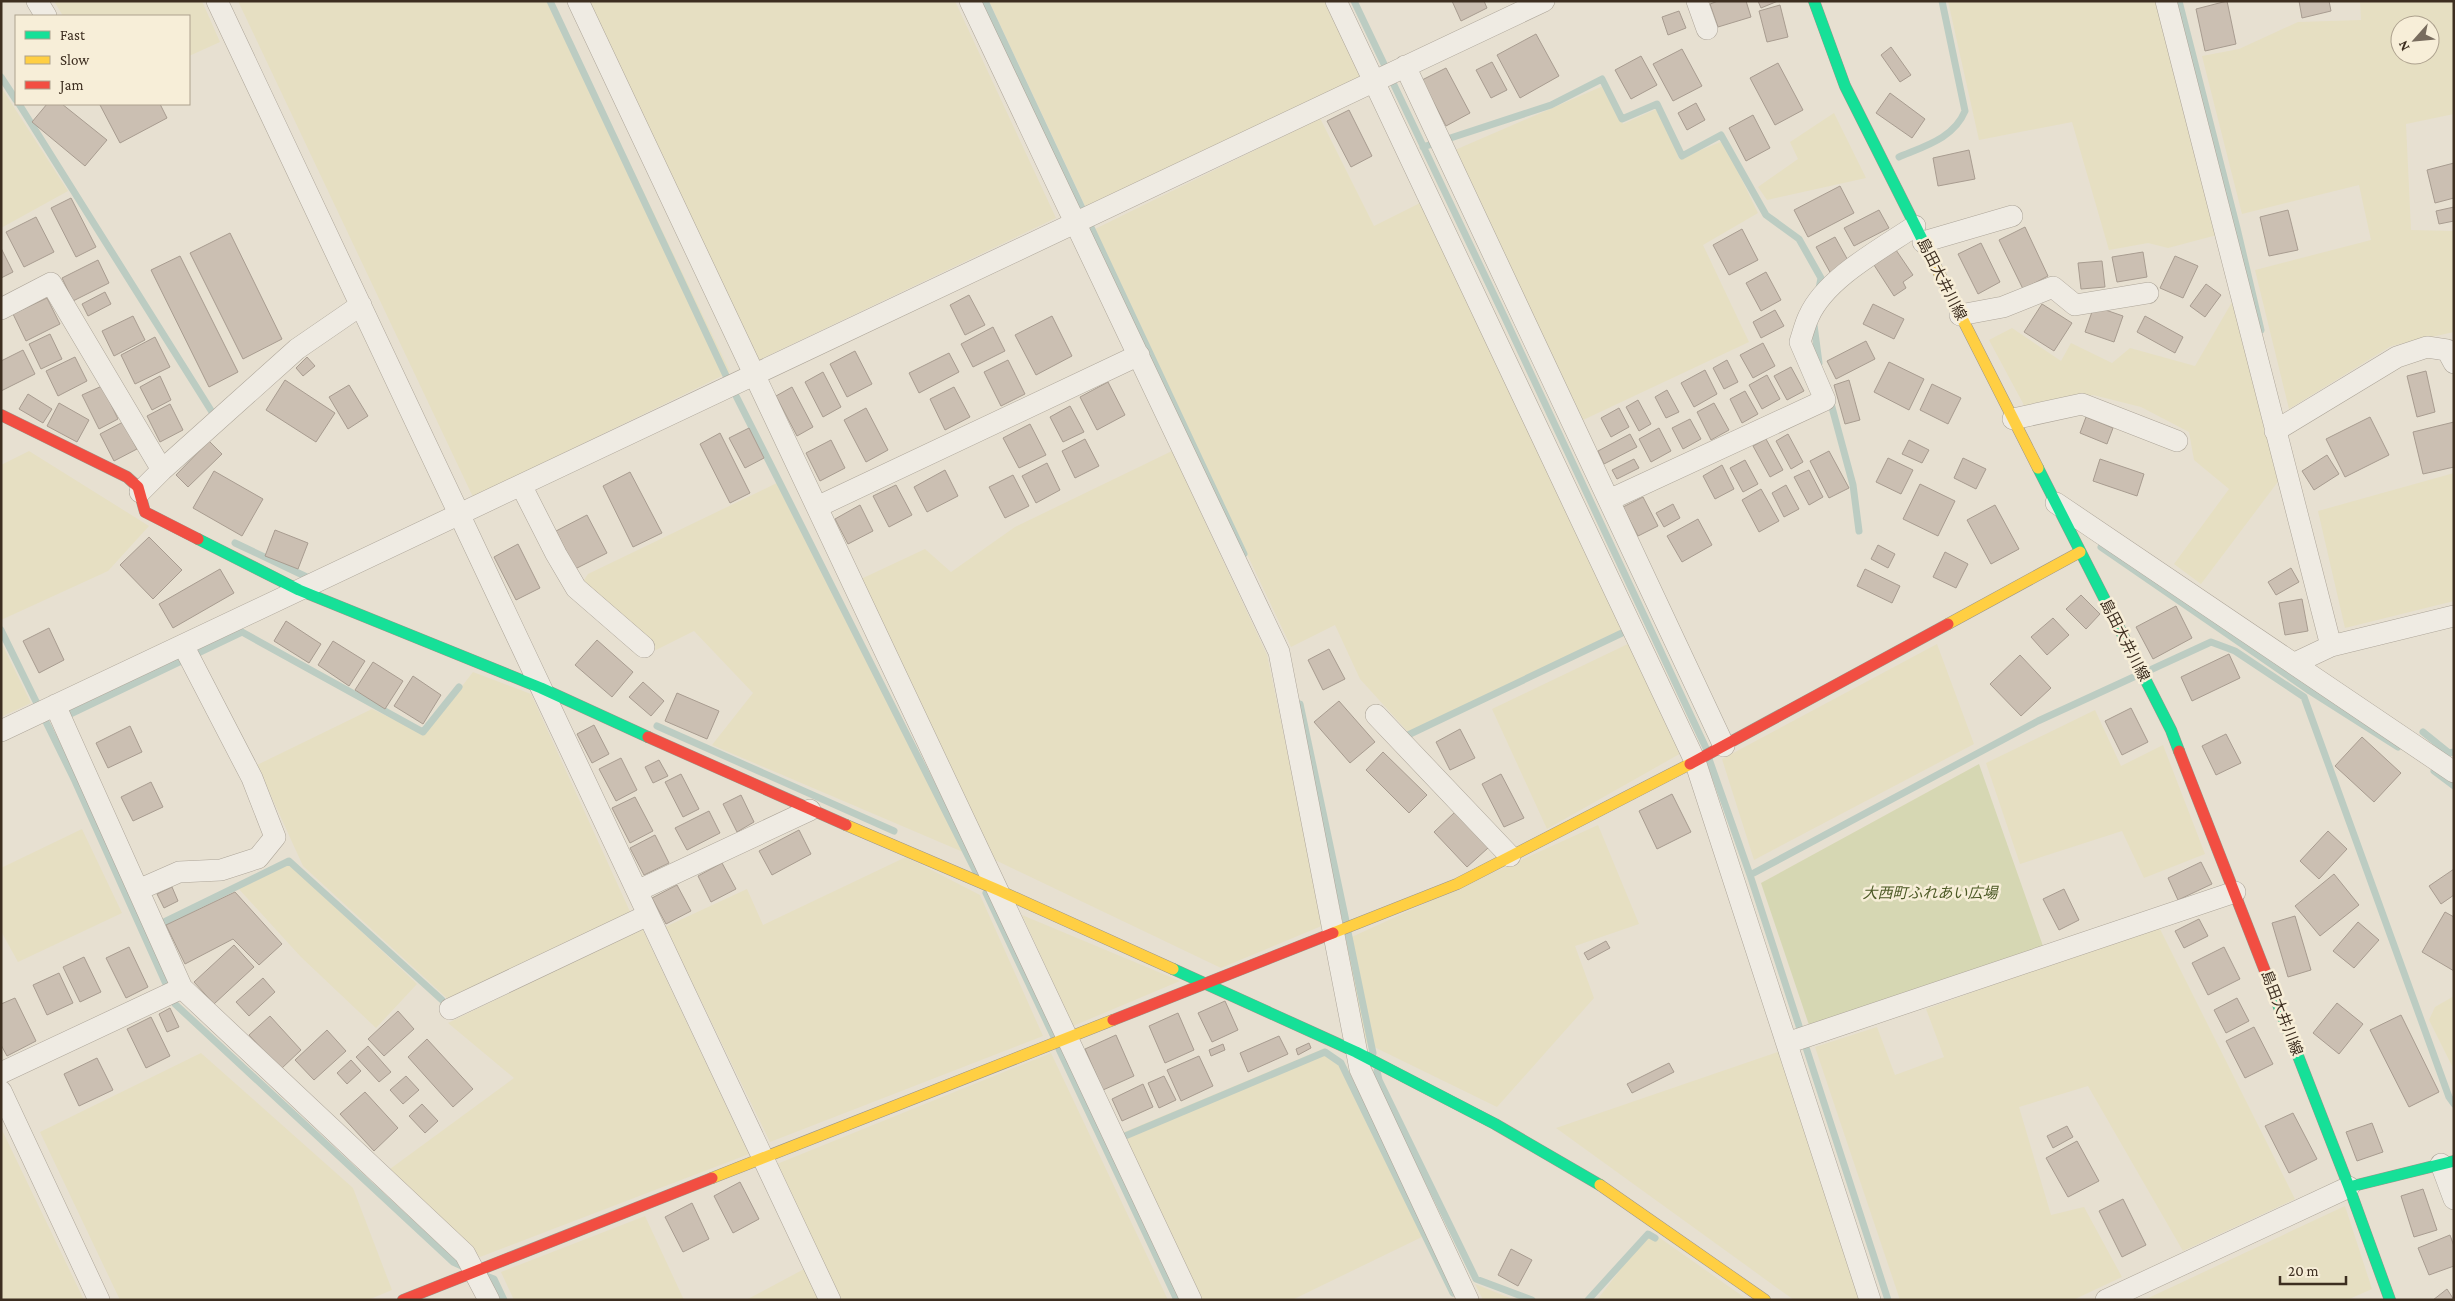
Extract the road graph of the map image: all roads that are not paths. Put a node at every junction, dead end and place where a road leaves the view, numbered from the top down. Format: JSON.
{"nodes":[{"id":1,"x":37,"y":1,"type":"edge"},
{"id":2,"x":217,"y":1,"type":"edge"},
{"id":3,"x":578,"y":1,"type":"edge"},
{"id":4,"x":970,"y":1,"type":"edge"},
{"id":5,"x":1336,"y":1,"type":"edge"},
{"id":6,"x":1544,"y":1,"type":"edge"},
{"id":7,"x":1697,"y":1,"type":"edge"},
{"id":8,"x":1814,"y":1,"type":"edge"},
{"id":9,"x":2166,"y":1,"type":"edge"},
{"id":10,"x":45,"y":15,"type":"edge"},
{"id":11,"x":1706,"y":29,"type":"dead end"},
{"id":12,"x":1405,"y":66,"type":"junction"},
{"id":13,"x":1373,"y":81,"type":"junction"},
{"id":14,"x":2012,"y":216,"type":"dead end"},
{"id":15,"x":1077,"y":224,"type":"junction"},
{"id":16,"x":1919,"y":234,"type":"junction"},
{"id":17,"x":2148,"y":293,"type":"dead end"},
{"id":18,"x":361,"y":306,"type":"junction"},
{"id":19,"x":1,"y":309,"type":"edge"},
{"id":20,"x":1960,"y":315,"type":"junction"},
{"id":21,"x":1139,"y":355,"type":"junction"},
{"id":22,"x":2454,"y":363,"type":"edge"},
{"id":23,"x":754,"y":376,"type":"junction"},
{"id":24,"x":1,"y":415,"type":"edge"},
{"id":25,"x":2013,"y":419,"type":"junction"},
{"id":26,"x":2275,"y":431,"type":"junction"},
{"id":27,"x":2177,"y":441,"type":"dead end"},
{"id":28,"x":162,"y":470,"type":"junction"},
{"id":29,"x":520,"y":485,"type":"junction"},
{"id":30,"x":140,"y":492,"type":"junction"},
{"id":31,"x":1609,"y":500,"type":"junction"},
{"id":32,"x":2056,"y":502,"type":"junction"},
{"id":33,"x":816,"y":507,"type":"junction"},
{"id":34,"x":459,"y":514,"type":"junction"},
{"id":35,"x":2080,"y":552,"type":"junction"},
{"id":36,"x":299,"y":590,"type":"junction"},
{"id":37,"x":2454,"y":616,"type":"edge"},
{"id":38,"x":183,"y":645,"type":"junction"},
{"id":39,"x":2331,"y":646,"type":"junction"},
{"id":40,"x":644,"y":647,"type":"dead end"},
{"id":41,"x":2295,"y":663,"type":"junction"},
{"id":42,"x":541,"y":688,"type":"junction"},
{"id":43,"x":55,"y":706,"type":"junction"},
{"id":44,"x":1376,"y":715,"type":"dead end"},
{"id":45,"x":1,"y":731,"type":"edge"},
{"id":46,"x":1724,"y":746,"type":"junction"},
{"id":47,"x":1695,"y":760,"type":"junction"},
{"id":48,"x":2454,"y":772,"type":"edge"},
{"id":49,"x":810,"y":810,"type":"junction"},
{"id":50,"x":1510,"y":856,"type":"junction"},
{"id":51,"x":138,"y":890,"type":"junction"},
{"id":52,"x":998,"y":890,"type":"junction"},
{"id":53,"x":637,"y":891,"type":"junction"},
{"id":54,"x":2235,"y":892,"type":"junction"},
{"id":55,"x":648,"y":915,"type":"junction"},
{"id":56,"x":1332,"y":932,"type":"junction"},
{"id":57,"x":1206,"y":982,"type":"junction"},
{"id":58,"x":182,"y":988,"type":"junction"},
{"id":59,"x":450,"y":1009,"type":"dead end"},
{"id":60,"x":1068,"y":1037,"type":"junction"},
{"id":61,"x":1787,"y":1043,"type":"junction"},
{"id":62,"x":1356,"y":1052,"type":"junction"},
{"id":63,"x":1,"y":1073,"type":"edge"},
{"id":64,"x":1,"y":1091,"type":"edge"},
{"id":65,"x":763,"y":1158,"type":"junction"},
{"id":66,"x":2447,"y":1162,"type":"edge"},
{"id":67,"x":2349,"y":1187,"type":"junction"},
{"id":68,"x":2454,"y":1199,"type":"edge"},
{"id":69,"x":475,"y":1271,"type":"junction"},
{"id":70,"x":99,"y":1300,"type":"edge"},
{"id":71,"x":403,"y":1300,"type":"edge"},
{"id":72,"x":489,"y":1300,"type":"edge"},
{"id":73,"x":830,"y":1300,"type":"edge"},
{"id":74,"x":1191,"y":1300,"type":"edge"},
{"id":75,"x":1468,"y":1300,"type":"edge"},
{"id":76,"x":1765,"y":1300,"type":"edge"},
{"id":77,"x":1870,"y":1300,"type":"edge"},
{"id":78,"x":2106,"y":1300,"type":"edge"},
{"id":79,"x":2390,"y":1300,"type":"edge"}],
"edges":[{"from":1,"to":10,"type":"street"},
{"from":2,"to":18,"type":"street"},
{"from":3,"to":23,"type":"street"},
{"from":4,"to":15,"type":"street"},
{"from":5,"to":13,"type":"street"},
{"from":6,"to":12,"type":"street"},
{"from":7,"to":11,"type":"street"},
{"from":8,"to":16,"type":"street","name":"島田大井川線"},
{"from":9,"to":26,"type":"street"},
{"from":12,"to":13,"type":"street"},
{"from":12,"to":31,"type":"street"},
{"from":13,"to":15,"type":"street"},
{"from":13,"to":47,"type":"street"},
{"from":14,"to":16,"type":"street"},
{"from":15,"to":21,"type":"street"},
{"from":15,"to":23,"type":"street"},
{"from":16,"to":20,"type":"street","name":"島田大井川線"},
{"from":16,"to":31,"type":"street"},
{"from":17,"to":20,"type":"street"},
{"from":18,"to":28,"type":"street"},
{"from":18,"to":34,"type":"street"},
{"from":19,"to":28,"type":"street"},
{"from":20,"to":25,"type":"street","name":"島田大井川線"},
{"from":21,"to":33,"type":"street"},
{"from":21,"to":56,"type":"street"},
{"from":22,"to":26,"type":"street"},
{"from":23,"to":29,"type":"street"},
{"from":23,"to":33,"type":"street"},
{"from":24,"to":30,"type":"street"},
{"from":25,"to":27,"type":"street"},
{"from":25,"to":32,"type":"street","name":"島田大井川線"},
{"from":26,"to":39,"type":"street"},
{"from":28,"to":30,"type":"street"},
{"from":29,"to":34,"type":"street"},
{"from":29,"to":40,"type":"street"},
{"from":30,"to":36,"type":"street"},
{"from":31,"to":46,"type":"street"},
{"from":32,"to":35,"type":"street","name":"島田大井川線"},
{"from":32,"to":41,"type":"street"},
{"from":33,"to":52,"type":"street"},
{"from":34,"to":36,"type":"street"},
{"from":34,"to":42,"type":"street"},
{"from":35,"to":46,"type":"street"},
{"from":35,"to":54,"type":"street","name":"島田大井川線"},
{"from":36,"to":38,"type":"street"},
{"from":36,"to":42,"type":"street"},
{"from":37,"to":39,"type":"street"},
{"from":38,"to":43,"type":"street"},
{"from":38,"to":51,"type":"street"},
{"from":39,"to":41,"type":"street"},
{"from":41,"to":48,"type":"street"},
{"from":42,"to":49,"type":"street"},
{"from":42,"to":53,"type":"street"},
{"from":43,"to":45,"type":"street"},
{"from":43,"to":51,"type":"street"},
{"from":44,"to":50,"type":"street"},
{"from":46,"to":47,"type":"street"},
{"from":47,"to":50,"type":"street"},
{"from":47,"to":61,"type":"street"},
{"from":49,"to":52,"type":"street"},
{"from":49,"to":53,"type":"street"},
{"from":50,"to":56,"type":"street"},
{"from":51,"to":58,"type":"street"},
{"from":52,"to":57,"type":"street"},
{"from":52,"to":60,"type":"street"},
{"from":53,"to":55,"type":"street"},
{"from":54,"to":61,"type":"street"},
{"from":54,"to":67,"type":"street","name":"島田大井川線"},
{"from":55,"to":59,"type":"street"},
{"from":55,"to":65,"type":"street"},
{"from":56,"to":57,"type":"street"},
{"from":56,"to":62,"type":"street"},
{"from":57,"to":60,"type":"street"},
{"from":57,"to":62,"type":"street"},
{"from":58,"to":63,"type":"street"},
{"from":58,"to":69,"type":"street"},
{"from":60,"to":65,"type":"street"},
{"from":60,"to":74,"type":"street"},
{"from":61,"to":77,"type":"street"},
{"from":62,"to":75,"type":"street"},
{"from":62,"to":76,"type":"street"},
{"from":64,"to":70,"type":"street"},
{"from":65,"to":69,"type":"street"},
{"from":65,"to":73,"type":"street"},
{"from":66,"to":67,"type":"street"},
{"from":66,"to":68,"type":"street"},
{"from":67,"to":78,"type":"street"},
{"from":67,"to":79,"type":"street","name":"島田大井川線"},
{"from":69,"to":71,"type":"street"},
{"from":69,"to":72,"type":"street"}]}
